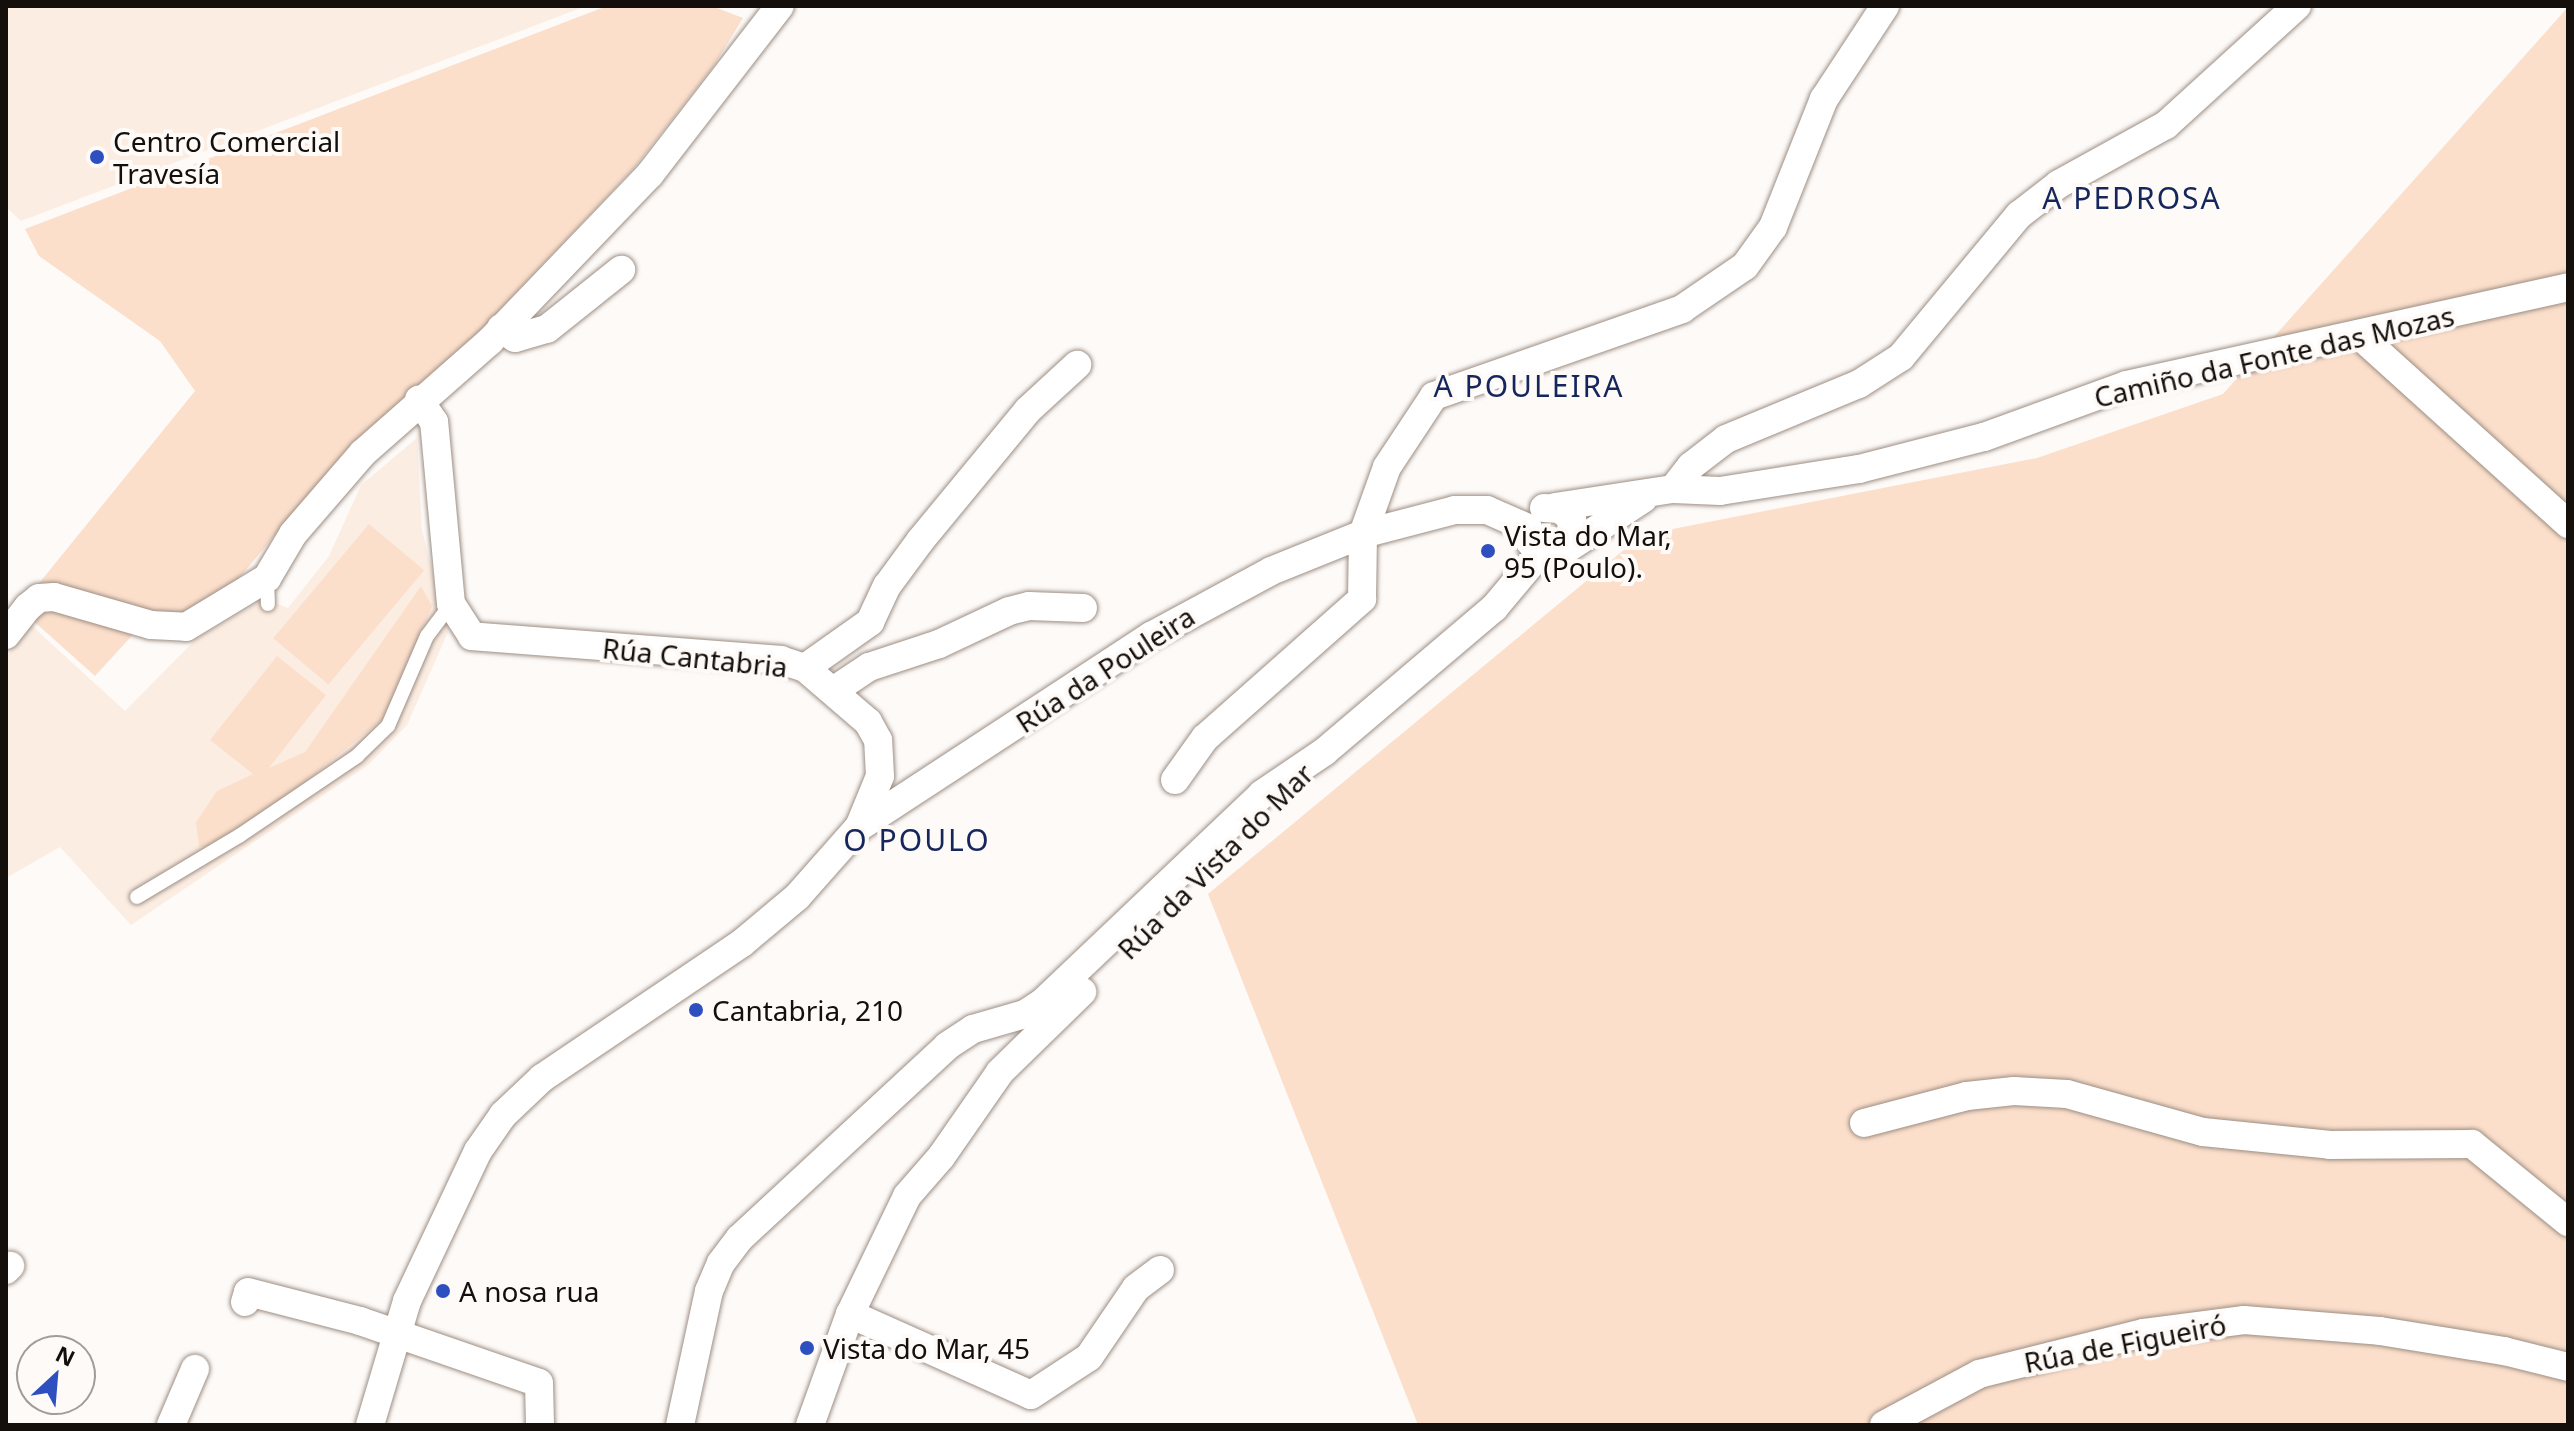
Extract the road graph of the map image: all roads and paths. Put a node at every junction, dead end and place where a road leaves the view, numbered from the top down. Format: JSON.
{"nodes":[{"id":1,"x":780,"y":6,"type":"edge"},
{"id":2,"x":1885,"y":6,"type":"edge"},
{"id":3,"x":2297,"y":6,"type":"edge"},
{"id":4,"x":621,"y":270,"type":"dead end"},
{"id":5,"x":2568,"y":287,"type":"edge"},
{"id":6,"x":501,"y":328,"type":"junction"},
{"id":7,"x":2359,"y":335,"type":"junction"},
{"id":8,"x":1077,"y":365,"type":"dead end"},
{"id":9,"x":419,"y":400,"type":"junction"},
{"id":10,"x":1664,"y":491,"type":"junction"},
{"id":11,"x":1555,"y":507,"type":"junction"},
{"id":12,"x":2568,"y":524,"type":"edge"},
{"id":13,"x":1363,"y":534,"type":"junction"},
{"id":14,"x":1534,"y":540,"type":"junction"},
{"id":15,"x":1570,"y":545,"type":"junction"},
{"id":16,"x":451,"y":604,"type":"junction"},
{"id":17,"x":1083,"y":608,"type":"dead end"},
{"id":18,"x":6,"y":635,"type":"edge"},
{"id":19,"x":805,"y":668,"type":"junction"},
{"id":20,"x":833,"y":691,"type":"junction"},
{"id":21,"x":1324,"y":752,"type":"junction"},
{"id":22,"x":1175,"y":780,"type":"dead end"},
{"id":23,"x":859,"y":827,"type":"junction"},
{"id":24,"x":137,"y":897,"type":"dead end"},
{"id":25,"x":990,"y":1022,"type":"junction"},
{"id":26,"x":1035,"y":1036,"type":"junction"},
{"id":27,"x":1864,"y":1123,"type":"dead end"},
{"id":28,"x":2568,"y":1222,"type":"edge"},
{"id":29,"x":1160,"y":1270,"type":"dead end"},
{"id":30,"x":245,"y":1302,"type":"dead end"},
{"id":31,"x":850,"y":1314,"type":"junction"},
{"id":32,"x":395,"y":1332,"type":"junction"},
{"id":33,"x":2568,"y":1367,"type":"edge"},
{"id":34,"x":195,"y":1369,"type":"dead end"},
{"id":35,"x":171,"y":1425,"type":"edge"},
{"id":36,"x":370,"y":1425,"type":"edge"},
{"id":37,"x":540,"y":1425,"type":"edge"},
{"id":38,"x":680,"y":1425,"type":"edge"},
{"id":39,"x":810,"y":1425,"type":"edge"},
{"id":40,"x":1884,"y":1425,"type":"edge"}],
"edges":[{"from":1,"to":6,"type":"street"},
{"from":2,"to":13,"type":"street"},
{"from":3,"to":10,"type":"street"},
{"from":4,"to":6,"type":"street"},
{"from":5,"to":7,"type":"street","name":"Camiño da Fonte das Mozas"},
{"from":6,"to":9,"type":"street"},
{"from":7,"to":10,"type":"street","name":"Camiño da Fonte das Mozas"},
{"from":7,"to":12,"type":"street"},
{"from":8,"to":19,"type":"street"},
{"from":9,"to":16,"type":"street","name":"Rúa Cantabria"},
{"from":9,"to":18,"type":"street"},
{"from":10,"to":11,"type":"street","name":"Camiño da Fonte das Mozas"},
{"from":10,"to":15,"type":"street"},
{"from":11,"to":14,"type":"street"},
{"from":11,"to":15,"type":"street"},
{"from":13,"to":14,"type":"street","name":"Rúa da Pouleira"},
{"from":13,"to":22,"type":"street"},
{"from":13,"to":23,"type":"street","name":"Rúa da Pouleira"},
{"from":14,"to":15,"type":"street"},
{"from":14,"to":21,"type":"street","name":"Rúa da Vista do Mar"},
{"from":16,"to":19,"type":"street","name":"Rúa Cantabria"},
{"from":16,"to":24,"type":"lane"},
{"from":17,"to":20,"type":"street"},
{"from":19,"to":20,"type":"street","name":"Rúa Cantabria"},
{"from":20,"to":23,"type":"street","name":"Rúa Cantabria"},
{"from":21,"to":25,"type":"street","name":"Rúa da Vista do Mar"},
{"from":21,"to":26,"type":"street","name":"Rúa da Vista do Mar"},
{"from":23,"to":32,"type":"street","name":"Rúa Cantabria"},
{"from":25,"to":26,"type":"street"},
{"from":25,"to":38,"type":"street","name":"Rúa da Vista do Mar"},
{"from":26,"to":31,"type":"street","name":"Rúa da Vista do Mar"},
{"from":27,"to":28,"type":"street"},
{"from":29,"to":31,"type":"street"},
{"from":30,"to":32,"type":"street"},
{"from":31,"to":39,"type":"street","name":"Rúa da Vista do Mar"},
{"from":32,"to":36,"type":"street","name":"Rúa Cantabria"},
{"from":32,"to":37,"type":"street"},
{"from":33,"to":40,"type":"street","name":"Rúa de Figueiró"},
{"from":34,"to":35,"type":"street"}]}
